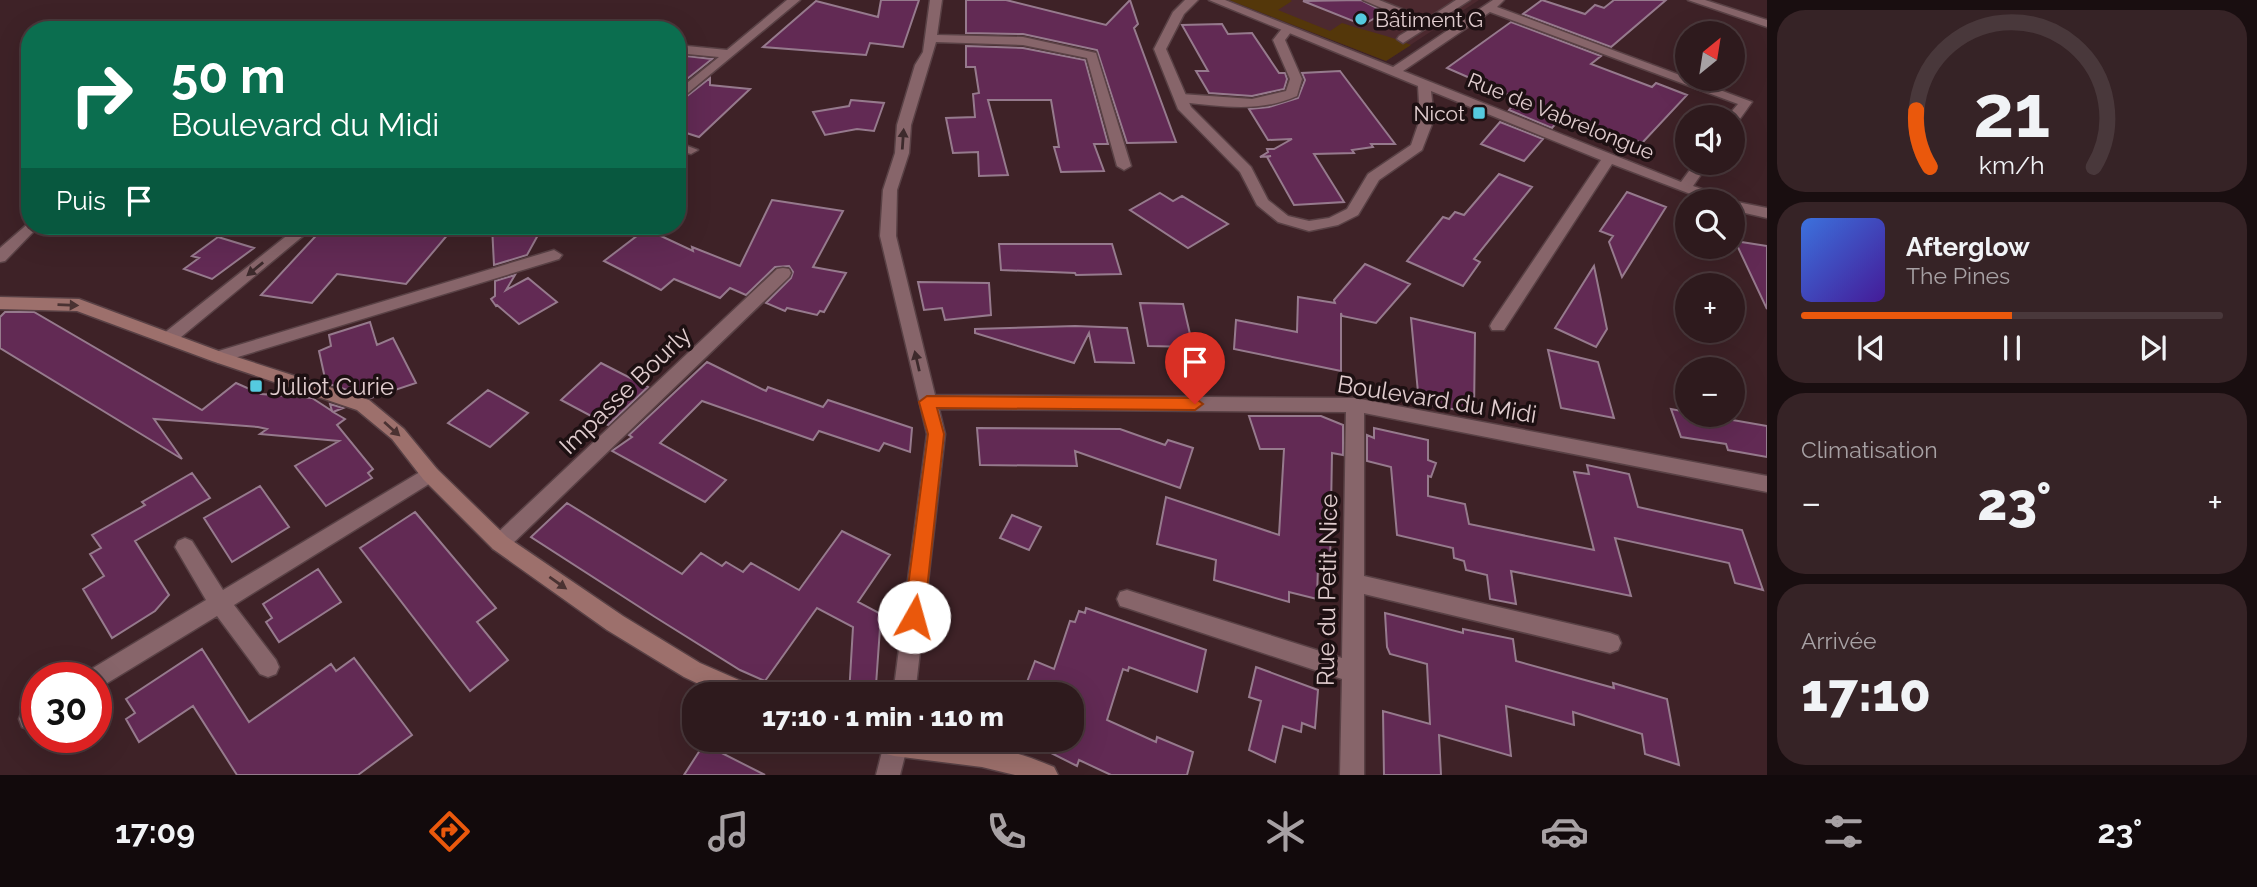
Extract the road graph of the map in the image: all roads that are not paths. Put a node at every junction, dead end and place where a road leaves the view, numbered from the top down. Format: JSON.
{"nodes":[{"id":1,"x":794,"y":0,"type":"edge"},
{"id":2,"x":936,"y":0,"type":"edge"},
{"id":3,"x":1192,"y":0,"type":"edge"},
{"id":4,"x":1215,"y":0,"type":"edge"},
{"id":5,"x":1368,"y":0,"type":"edge"},
{"id":6,"x":1464,"y":0,"type":"edge"},
{"id":7,"x":1694,"y":0,"type":"edge"},
{"id":8,"x":1495,"y":4,"type":"edge"},
{"id":9,"x":1428,"y":23,"type":"junction"},
{"id":10,"x":1767,"y":24,"type":"edge"},
{"id":11,"x":1288,"y":27,"type":"junction"},
{"id":12,"x":931,"y":38,"type":"junction"},
{"id":13,"x":1403,"y":39,"type":"dead end"},
{"id":14,"x":686,"y":50,"type":"edge"},
{"id":15,"x":727,"y":54,"type":"junction"},
{"id":16,"x":1395,"y":71,"type":"junction"},
{"id":17,"x":1424,"y":83,"type":"junction"},
{"id":18,"x":686,"y":90,"type":"edge"},
{"id":19,"x":1181,"y":98,"type":"junction"},
{"id":20,"x":1744,"y":105,"type":"edge"},
{"id":21,"x":1609,"y":158,"type":"junction"},
{"id":22,"x":1124,"y":166,"type":"dead end"},
{"id":23,"x":1693,"y":175,"type":"edge"},
{"id":24,"x":1684,"y":188,"type":"junction"},
{"id":25,"x":1687,"y":189,"type":"edge"},
{"id":26,"x":1745,"y":208,"type":"edge"},
{"id":27,"x":1767,"y":213,"type":"edge"},
{"id":28,"x":22,"y":235,"type":"edge"},
{"id":29,"x":297,"y":235,"type":"edge"},
{"id":30,"x":554,"y":255,"type":"dead end"},
{"id":31,"x":0,"y":257,"type":"edge"},
{"id":32,"x":783,"y":273,"type":"dead end"},
{"id":33,"x":0,"y":303,"type":"edge"},
{"id":34,"x":1498,"y":326,"type":"dead end"},
{"id":35,"x":169,"y":338,"type":"junction"},
{"id":36,"x":218,"y":358,"type":"junction"},
{"id":37,"x":927,"y":402,"type":"junction"},
{"id":38,"x":1355,"y":405,"type":"junction"},
{"id":39,"x":430,"y":474,"type":"junction"},
{"id":40,"x":1767,"y":484,"type":"edge"},
{"id":41,"x":500,"y":542,"type":"junction"},
{"id":42,"x":185,"y":547,"type":"dead end"},
{"id":43,"x":1353,"y":582,"type":"junction"},
{"id":44,"x":1127,"y":599,"type":"dead end"},
{"id":45,"x":219,"y":603,"type":"junction"},
{"id":46,"x":1610,"y":643,"type":"dead end"},
{"id":47,"x":268,"y":667,"type":"dead end"},
{"id":48,"x":112,"y":668,"type":"edge"},
{"id":49,"x":1352,"y":672,"type":"junction"},
{"id":50,"x":718,"y":682,"type":"edge"},
{"id":51,"x":906,"y":682,"type":"edge"},
{"id":52,"x":894,"y":752,"type":"edge"},
{"id":53,"x":965,"y":752,"type":"edge"},
{"id":54,"x":888,"y":775,"type":"edge"},
{"id":55,"x":1046,"y":775,"type":"edge"},
{"id":56,"x":1352,"y":775,"type":"edge"}],
"edges":[{"from":1,"to":15,"type":"street"},
{"from":2,"to":12,"type":"street"},
{"from":3,"to":19,"type":"street"},
{"from":4,"to":11,"type":"street","name":"Rue de Vabrelongue"},
{"from":5,"to":9,"type":"street"},
{"from":6,"to":9,"type":"street"},
{"from":7,"to":10,"type":"street"},
{"from":8,"to":16,"type":"street"},
{"from":8,"to":20,"type":"street"},
{"from":9,"to":13,"type":"street"},
{"from":11,"to":16,"type":"street","name":"Rue de Vabrelongue"},
{"from":11,"to":19,"type":"street"},
{"from":12,"to":22,"type":"street"},
{"from":37,"to":12,"type":"street","one_way":true},
{"from":14,"to":15,"type":"street"},
{"from":15,"to":18,"type":"street"},
{"from":16,"to":17,"type":"street","name":"Rue de Vabrelongue"},
{"from":17,"to":19,"type":"street"},
{"from":17,"to":21,"type":"street","name":"Rue de Vabrelongue"},
{"from":21,"to":24,"type":"street","name":"Rue de Vabrelongue"},
{"from":21,"to":34,"type":"street"},
{"from":23,"to":24,"type":"street"},
{"from":24,"to":25,"type":"street","name":"Rue de Vabrelongue"},
{"from":26,"to":27,"type":"street"},
{"from":28,"to":31,"type":"street"},
{"from":29,"to":35,"type":"street","one_way":true},
{"from":30,"to":36,"type":"street"},
{"from":32,"to":41,"type":"street","name":"Impasse Bourly"},
{"from":33,"to":35,"type":"street","one_way":true},
{"from":35,"to":36,"type":"street"},
{"from":36,"to":39,"type":"street","one_way":true},
{"from":37,"to":38,"type":"street","name":"Boulevard du Midi"},
{"from":37,"to":51,"type":"street"},
{"from":38,"to":40,"type":"street","name":"Boulevard du Midi"},
{"from":38,"to":43,"type":"street","name":"Rue du Petit Nice"},
{"from":39,"to":41,"type":"street"},
{"from":39,"to":45,"type":"street"},
{"from":41,"to":50,"type":"street","one_way":true},
{"from":42,"to":45,"type":"street"},
{"from":43,"to":46,"type":"street"},
{"from":43,"to":49,"type":"street","name":"Rue du Petit Nice"},
{"from":44,"to":49,"type":"street"},
{"from":45,"to":47,"type":"street"},
{"from":45,"to":48,"type":"street"},
{"from":49,"to":56,"type":"street","name":"Rue du Petit Nice"},
{"from":52,"to":54,"type":"street"},
{"from":53,"to":55,"type":"street"}]}
